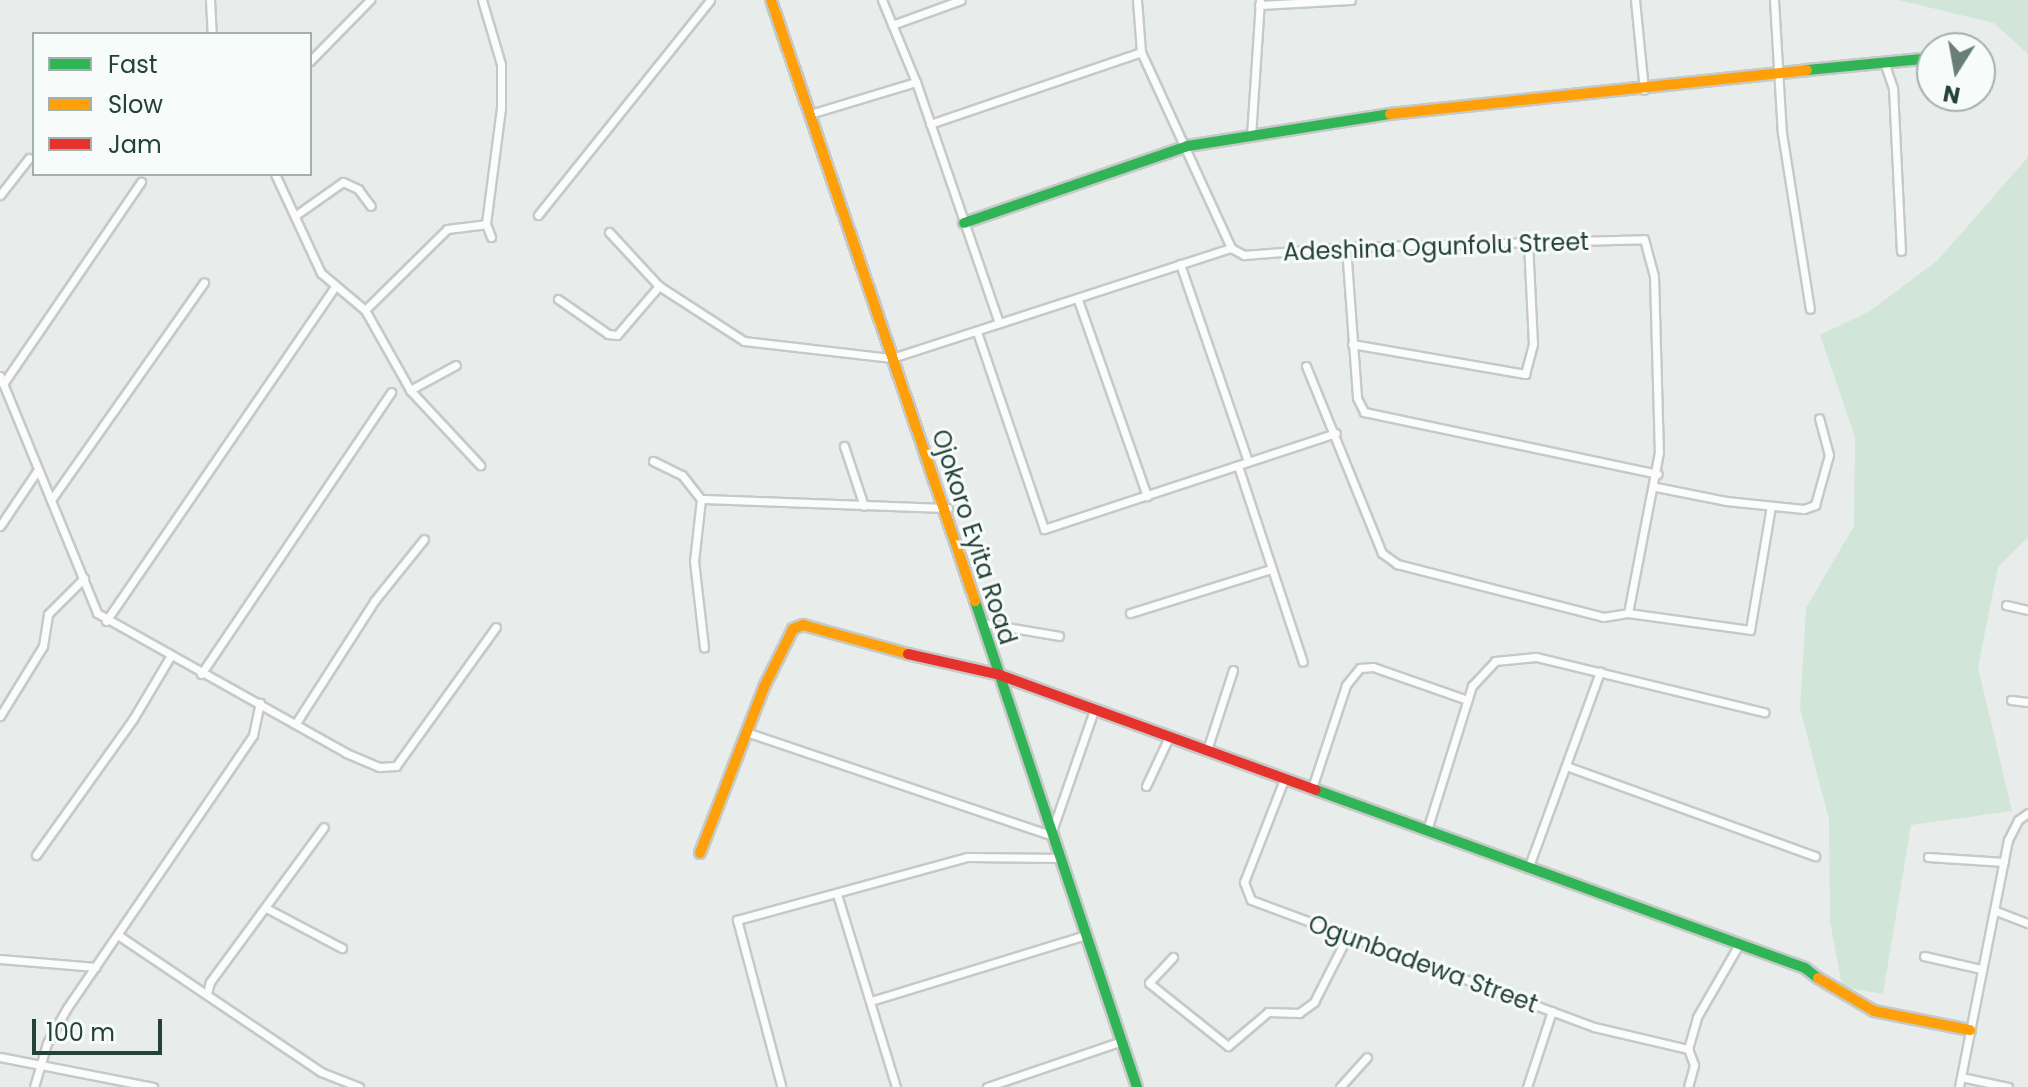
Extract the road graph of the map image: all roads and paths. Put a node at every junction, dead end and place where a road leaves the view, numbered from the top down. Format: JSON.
{"nodes":[{"id":1,"x":210,"y":0,"type":"edge"},
{"id":2,"x":370,"y":0,"type":"edge"},
{"id":3,"x":482,"y":0,"type":"edge"},
{"id":4,"x":710,"y":0,"type":"edge"},
{"id":5,"x":771,"y":0,"type":"edge"},
{"id":6,"x":882,"y":0,"type":"edge"},
{"id":7,"x":961,"y":0,"type":"edge"},
{"id":8,"x":1137,"y":0,"type":"edge"},
{"id":9,"x":1351,"y":0,"type":"edge"},
{"id":10,"x":1635,"y":0,"type":"edge"},
{"id":11,"x":1774,"y":0,"type":"edge"},
{"id":12,"x":1259,"y":2,"type":"edge"},
{"id":13,"x":892,"y":25,"type":"junction"},
{"id":14,"x":212,"y":32,"type":"edge"},
{"id":15,"x":1141,"y":52,"type":"junction"},
{"id":16,"x":312,"y":59,"type":"edge"},
{"id":17,"x":1916,"y":59,"type":"edge"},
{"id":18,"x":1884,"y":62,"type":"junction"},
{"id":19,"x":1776,"y":73,"type":"junction"},
{"id":20,"x":916,"y":82,"type":"junction"},
{"id":21,"x":1644,"y":90,"type":"junction"},
{"id":22,"x":810,"y":114,"type":"junction"},
{"id":23,"x":930,"y":124,"type":"junction"},
{"id":24,"x":1251,"y":136,"type":"junction"},
{"id":25,"x":1188,"y":146,"type":"junction"},
{"id":26,"x":29,"y":158,"type":"dead end"},
{"id":27,"x":276,"y":176,"type":"edge"},
{"id":28,"x":141,"y":182,"type":"dead end"},
{"id":29,"x":0,"y":195,"type":"edge"},
{"id":30,"x":371,"y":206,"type":"dead end"},
{"id":31,"x":296,"y":215,"type":"junction"},
{"id":32,"x":538,"y":215,"type":"dead end"},
{"id":33,"x":964,"y":223,"type":"junction"},
{"id":34,"x":486,"y":224,"type":"junction"},
{"id":35,"x":609,"y":232,"type":"dead end"},
{"id":36,"x":491,"y":237,"type":"dead end"},
{"id":37,"x":1528,"y":241,"type":"junction"},
{"id":38,"x":1346,"y":247,"type":"junction"},
{"id":39,"x":1231,"y":248,"type":"junction"},
{"id":40,"x":1901,"y":251,"type":"dead end"},
{"id":41,"x":1180,"y":264,"type":"junction"},
{"id":42,"x":204,"y":282,"type":"dead end"},
{"id":43,"x":335,"y":286,"type":"junction"},
{"id":44,"x":659,"y":286,"type":"junction"},
{"id":45,"x":558,"y":299,"type":"dead end"},
{"id":46,"x":1078,"y":300,"type":"junction"},
{"id":47,"x":1810,"y":309,"type":"dead end"},
{"id":48,"x":365,"y":310,"type":"junction"},
{"id":49,"x":999,"y":323,"type":"junction"},
{"id":50,"x":977,"y":332,"type":"junction"},
{"id":51,"x":1352,"y":344,"type":"junction"},
{"id":52,"x":892,"y":358,"type":"junction"},
{"id":53,"x":456,"y":365,"type":"dead end"},
{"id":54,"x":1306,"y":366,"type":"dead end"},
{"id":55,"x":1,"y":380,"type":"edge"},
{"id":56,"x":410,"y":390,"type":"junction"},
{"id":57,"x":391,"y":392,"type":"dead end"},
{"id":58,"x":1819,"y":418,"type":"dead end"},
{"id":59,"x":1336,"y":433,"type":"junction"},
{"id":60,"x":844,"y":446,"type":"dead end"},
{"id":61,"x":653,"y":461,"type":"dead end"},
{"id":62,"x":1248,"y":462,"type":"junction"},
{"id":63,"x":480,"y":465,"type":"dead end"},
{"id":64,"x":1238,"y":466,"type":"junction"},
{"id":65,"x":37,"y":471,"type":"junction"},
{"id":66,"x":1658,"y":474,"type":"junction"},
{"id":67,"x":1656,"y":487,"type":"junction"},
{"id":68,"x":1147,"y":496,"type":"junction"},
{"id":69,"x":701,"y":499,"type":"junction"},
{"id":70,"x":51,"y":500,"type":"junction"},
{"id":71,"x":864,"y":506,"type":"junction"},
{"id":72,"x":1771,"y":506,"type":"junction"},
{"id":73,"x":948,"y":508,"type":"junction"},
{"id":74,"x":0,"y":526,"type":"edge"},
{"id":75,"x":424,"y":539,"type":"dead end"},
{"id":76,"x":1271,"y":569,"type":"junction"},
{"id":77,"x":84,"y":578,"type":"junction"},
{"id":78,"x":2006,"y":605,"type":"dead end"},
{"id":79,"x":2028,"y":610,"type":"edge"},
{"id":80,"x":1130,"y":613,"type":"dead end"},
{"id":81,"x":1628,"y":613,"type":"junction"},
{"id":82,"x":106,"y":621,"type":"junction"},
{"id":83,"x":983,"y":623,"type":"junction"},
{"id":84,"x":496,"y":627,"type":"dead end"},
{"id":85,"x":1059,"y":636,"type":"dead end"},
{"id":86,"x":704,"y":647,"type":"dead end"},
{"id":87,"x":170,"y":657,"type":"junction"},
{"id":88,"x":1303,"y":662,"type":"dead end"},
{"id":89,"x":1233,"y":670,"type":"dead end"},
{"id":90,"x":1600,"y":672,"type":"junction"},
{"id":91,"x":201,"y":674,"type":"junction"},
{"id":92,"x":997,"y":674,"type":"junction"},
{"id":93,"x":1467,"y":700,"type":"junction"},
{"id":94,"x":2011,"y":700,"type":"dead end"},
{"id":95,"x":2028,"y":702,"type":"edge"},
{"id":96,"x":260,"y":703,"type":"junction"},
{"id":97,"x":1094,"y":710,"type":"junction"},
{"id":98,"x":1764,"y":712,"type":"dead end"},
{"id":99,"x":0,"y":716,"type":"edge"},
{"id":100,"x":296,"y":723,"type":"junction"},
{"id":101,"x":746,"y":732,"type":"junction"},
{"id":102,"x":1168,"y":739,"type":"junction"},
{"id":103,"x":1207,"y":750,"type":"junction"},
{"id":104,"x":1566,"y":766,"type":"junction"},
{"id":105,"x":1286,"y":775,"type":"junction"},
{"id":106,"x":1313,"y":785,"type":"junction"},
{"id":107,"x":1146,"y":786,"type":"dead end"},
{"id":108,"x":2028,"y":813,"type":"edge"},
{"id":109,"x":324,"y":827,"type":"dead end"},
{"id":110,"x":1428,"y":827,"type":"junction"},
{"id":111,"x":1054,"y":832,"type":"junction"},
{"id":112,"x":700,"y":853,"type":"dead end"},
{"id":113,"x":36,"y":855,"type":"dead end"},
{"id":114,"x":1815,"y":856,"type":"dead end"},
{"id":115,"x":1928,"y":857,"type":"dead end"},
{"id":116,"x":1060,"y":858,"type":"junction"},
{"id":117,"x":2004,"y":862,"type":"junction"},
{"id":118,"x":1529,"y":866,"type":"junction"},
{"id":119,"x":837,"y":894,"type":"junction"},
{"id":120,"x":266,"y":908,"type":"junction"},
{"id":121,"x":1996,"y":911,"type":"junction"},
{"id":122,"x":2028,"y":923,"type":"edge"},
{"id":123,"x":118,"y":935,"type":"junction"},
{"id":124,"x":1086,"y":935,"type":"junction"},
{"id":125,"x":1347,"y":937,"type":"junction"},
{"id":126,"x":1738,"y":946,"type":"junction"},
{"id":127,"x":342,"y":948,"type":"dead end"},
{"id":128,"x":1924,"y":956,"type":"dead end"},
{"id":129,"x":1173,"y":957,"type":"dead end"},
{"id":130,"x":0,"y":959,"type":"edge"},
{"id":131,"x":96,"y":967,"type":"junction"},
{"id":132,"x":1981,"y":969,"type":"junction"},
{"id":133,"x":207,"y":993,"type":"junction"},
{"id":134,"x":871,"y":1001,"type":"junction"},
{"id":135,"x":1552,"y":1011,"type":"junction"},
{"id":136,"x":1970,"y":1030,"type":"junction"},
{"id":137,"x":1122,"y":1041,"type":"junction"},
{"id":138,"x":1688,"y":1049,"type":"junction"},
{"id":139,"x":0,"y":1057,"type":"edge"},
{"id":140,"x":1367,"y":1057,"type":"dead end"},
{"id":141,"x":39,"y":1063,"type":"junction"},
{"id":142,"x":1961,"y":1077,"type":"junction"},
{"id":143,"x":781,"y":1085,"type":"dead end"},
{"id":144,"x":139,"y":1086,"type":"edge"},
{"id":145,"x":34,"y":1087,"type":"edge"},
{"id":146,"x":153,"y":1087,"type":"edge"},
{"id":147,"x":359,"y":1087,"type":"edge"},
{"id":148,"x":896,"y":1087,"type":"edge"},
{"id":149,"x":987,"y":1087,"type":"edge"},
{"id":150,"x":1137,"y":1087,"type":"edge"},
{"id":151,"x":1340,"y":1087,"type":"edge"},
{"id":152,"x":1527,"y":1087,"type":"edge"},
{"id":153,"x":1688,"y":1087,"type":"edge"},
{"id":154,"x":1959,"y":1087,"type":"edge"},
{"id":155,"x":2008,"y":1087,"type":"edge"}],
"edges":[{"from":1,"to":14,"type":"street"},
{"from":2,"to":16,"type":"street"},
{"from":3,"to":34,"type":"street"},
{"from":4,"to":32,"type":"street"},
{"from":5,"to":22,"type":"street","name":"Ojokoro Eyita Road"},
{"from":6,"to":13,"type":"street"},
{"from":7,"to":13,"type":"street"},
{"from":8,"to":15,"type":"street"},
{"from":9,"to":12,"type":"street"},
{"from":10,"to":21,"type":"street"},
{"from":11,"to":19,"type":"street"},
{"from":12,"to":24,"type":"street"},
{"from":13,"to":20,"type":"street"},
{"from":15,"to":23,"type":"street"},
{"from":15,"to":25,"type":"street"},
{"from":17,"to":18,"type":"street"},
{"from":18,"to":19,"type":"street"},
{"from":18,"to":40,"type":"street"},
{"from":19,"to":21,"type":"street"},
{"from":19,"to":47,"type":"street"},
{"from":20,"to":22,"type":"street"},
{"from":20,"to":23,"type":"street"},
{"from":21,"to":24,"type":"street"},
{"from":22,"to":52,"type":"street","name":"Ojokoro Eyita Road"},
{"from":23,"to":33,"type":"street"},
{"from":24,"to":25,"type":"street"},
{"from":25,"to":33,"type":"street"},
{"from":25,"to":39,"type":"street"},
{"from":26,"to":29,"type":"street"},
{"from":27,"to":31,"type":"street"},
{"from":28,"to":55,"type":"street"},
{"from":30,"to":31,"type":"street"},
{"from":31,"to":43,"type":"street"},
{"from":33,"to":49,"type":"street"},
{"from":34,"to":36,"type":"street"},
{"from":34,"to":48,"type":"street"},
{"from":35,"to":44,"type":"street"},
{"from":37,"to":38,"type":"street","name":"Adeshina Ogunfolu Street"},
{"from":37,"to":51,"type":"street"},
{"from":37,"to":66,"type":"street","name":"Adeshina Ogunfolu Street"},
{"from":38,"to":39,"type":"street","name":"Adeshina Ogunfolu Street"},
{"from":38,"to":51,"type":"street"},
{"from":39,"to":41,"type":"street"},
{"from":41,"to":46,"type":"street"},
{"from":41,"to":62,"type":"street"},
{"from":42,"to":70,"type":"street"},
{"from":43,"to":48,"type":"street"},
{"from":43,"to":82,"type":"street"},
{"from":44,"to":45,"type":"street"},
{"from":44,"to":52,"type":"street"},
{"from":46,"to":49,"type":"street"},
{"from":46,"to":68,"type":"street"},
{"from":48,"to":56,"type":"street"},
{"from":49,"to":50,"type":"street"},
{"from":50,"to":52,"type":"street"},
{"from":50,"to":68,"type":"street"},
{"from":51,"to":66,"type":"street"},
{"from":52,"to":73,"type":"street","name":"Ojokoro Eyita Road"},
{"from":53,"to":56,"type":"street"},
{"from":54,"to":59,"type":"street"},
{"from":55,"to":65,"type":"street"},
{"from":56,"to":63,"type":"street"},
{"from":57,"to":91,"type":"street"},
{"from":58,"to":72,"type":"street"},
{"from":59,"to":62,"type":"street"},
{"from":59,"to":81,"type":"street"},
{"from":60,"to":71,"type":"street"},
{"from":61,"to":69,"type":"street"},
{"from":62,"to":64,"type":"street"},
{"from":64,"to":68,"type":"street"},
{"from":64,"to":76,"type":"street"},
{"from":65,"to":70,"type":"street"},
{"from":65,"to":74,"type":"street"},
{"from":66,"to":67,"type":"street"},
{"from":67,"to":72,"type":"street"},
{"from":67,"to":81,"type":"street"},
{"from":69,"to":71,"type":"street"},
{"from":69,"to":86,"type":"street"},
{"from":70,"to":77,"type":"street"},
{"from":71,"to":73,"type":"street"},
{"from":72,"to":81,"type":"street"},
{"from":73,"to":83,"type":"street","name":"Ojokoro Eyita Road"},
{"from":75,"to":100,"type":"street"},
{"from":76,"to":80,"type":"street"},
{"from":76,"to":88,"type":"street"},
{"from":77,"to":82,"type":"street"},
{"from":77,"to":99,"type":"street"},
{"from":78,"to":79,"type":"street"},
{"from":82,"to":87,"type":"street"},
{"from":83,"to":85,"type":"street"},
{"from":83,"to":92,"type":"street","name":"Ojokoro Eyita Road"},
{"from":84,"to":100,"type":"street"},
{"from":87,"to":91,"type":"street"},
{"from":87,"to":113,"type":"street"},
{"from":89,"to":103,"type":"street"},
{"from":90,"to":93,"type":"street"},
{"from":90,"to":98,"type":"street"},
{"from":90,"to":104,"type":"street"},
{"from":91,"to":96,"type":"street"},
{"from":92,"to":97,"type":"street"},
{"from":92,"to":101,"type":"street"},
{"from":92,"to":111,"type":"street","name":"Ojokoro Eyita Road"},
{"from":93,"to":106,"type":"street"},
{"from":93,"to":110,"type":"street"},
{"from":94,"to":95,"type":"street"},
{"from":96,"to":100,"type":"street"},
{"from":96,"to":123,"type":"street"},
{"from":97,"to":102,"type":"street"},
{"from":97,"to":111,"type":"street"},
{"from":101,"to":111,"type":"street"},
{"from":101,"to":112,"type":"street"},
{"from":102,"to":103,"type":"street"},
{"from":102,"to":107,"type":"street"},
{"from":103,"to":105,"type":"street"},
{"from":104,"to":114,"type":"street"},
{"from":104,"to":118,"type":"street"},
{"from":105,"to":106,"type":"street"},
{"from":105,"to":125,"type":"street","name":"Ogunbadewa Street"},
{"from":106,"to":110,"type":"street"},
{"from":108,"to":117,"type":"street"},
{"from":109,"to":120,"type":"street"},
{"from":110,"to":118,"type":"street"},
{"from":111,"to":116,"type":"street","name":"Ojokoro Eyita Road"},
{"from":115,"to":117,"type":"street"},
{"from":116,"to":119,"type":"street"},
{"from":116,"to":124,"type":"street","name":"Ojokoro Eyita Road"},
{"from":117,"to":121,"type":"street"},
{"from":118,"to":126,"type":"street"},
{"from":119,"to":134,"type":"street"},
{"from":119,"to":143,"type":"street"},
{"from":120,"to":127,"type":"street"},
{"from":120,"to":133,"type":"street"},
{"from":121,"to":122,"type":"street"},
{"from":121,"to":132,"type":"street"},
{"from":123,"to":131,"type":"street"},
{"from":123,"to":133,"type":"street"},
{"from":124,"to":134,"type":"street"},
{"from":124,"to":137,"type":"street","name":"Ojokoro Eyita Road"},
{"from":125,"to":129,"type":"street"},
{"from":125,"to":135,"type":"street","name":"Ogunbadewa Street"},
{"from":126,"to":136,"type":"street"},
{"from":126,"to":138,"type":"street"},
{"from":128,"to":132,"type":"street"},
{"from":130,"to":131,"type":"street"},
{"from":131,"to":141,"type":"street"},
{"from":132,"to":136,"type":"street"},
{"from":133,"to":147,"type":"street"},
{"from":134,"to":148,"type":"street"},
{"from":135,"to":138,"type":"street","name":"Ogunbadewa Street"},
{"from":135,"to":152,"type":"street"},
{"from":136,"to":142,"type":"street"},
{"from":137,"to":149,"type":"street"},
{"from":137,"to":150,"type":"street","name":"Ojokoro Eyita Road"},
{"from":138,"to":153,"type":"street"},
{"from":139,"to":141,"type":"street"},
{"from":140,"to":151,"type":"street"},
{"from":141,"to":144,"type":"street"},
{"from":141,"to":145,"type":"street"},
{"from":142,"to":154,"type":"street"},
{"from":142,"to":155,"type":"street"},
{"from":144,"to":146,"type":"street"}]}
